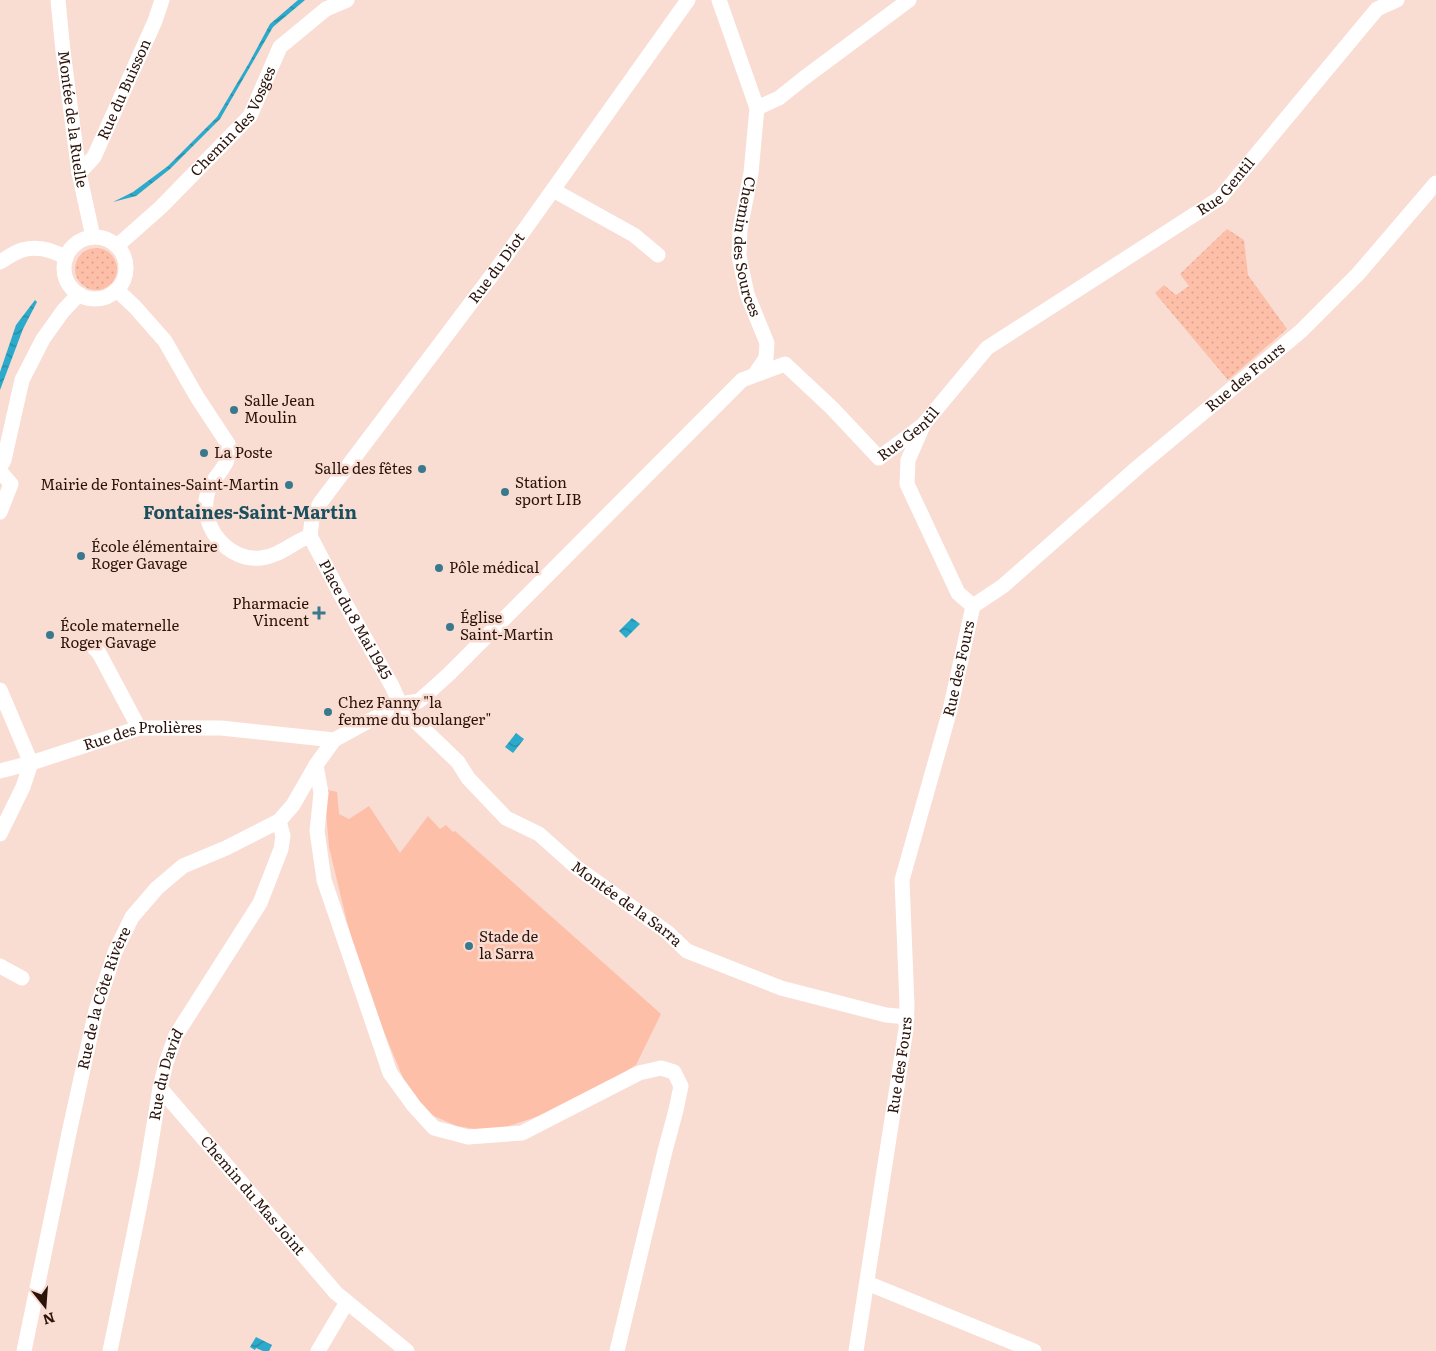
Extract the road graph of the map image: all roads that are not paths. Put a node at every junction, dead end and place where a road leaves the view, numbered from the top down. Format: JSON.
{"nodes":[{"id":1,"x":58,"y":0,"type":"edge"},
{"id":2,"x":162,"y":0,"type":"edge"},
{"id":3,"x":347,"y":0,"type":"edge"},
{"id":4,"x":688,"y":0,"type":"edge"},
{"id":5,"x":719,"y":0,"type":"edge"},
{"id":6,"x":909,"y":0,"type":"edge"},
{"id":7,"x":1397,"y":0,"type":"edge"},
{"id":8,"x":757,"y":108,"type":"junction"},
{"id":9,"x":79,"y":173,"type":"junction"},
{"id":10,"x":1436,"y":183,"type":"edge"},
{"id":11,"x":553,"y":190,"type":"junction"},
{"id":12,"x":93,"y":237,"type":"junction"},
{"id":13,"x":117,"y":246,"type":"junction"},
{"id":14,"x":658,"y":254,"type":"dead end"},
{"id":15,"x":66,"y":258,"type":"junction"},
{"id":16,"x":0,"y":262,"type":"edge"},
{"id":17,"x":117,"y":290,"type":"junction"},
{"id":18,"x":79,"y":294,"type":"junction"},
{"id":19,"x":755,"y":374,"type":"junction"},
{"id":20,"x":923,"y":424,"type":"junction"},
{"id":21,"x":0,"y":469,"type":"edge"},
{"id":22,"x":0,"y":512,"type":"edge"},
{"id":23,"x":310,"y":536,"type":"junction"},
{"id":24,"x":973,"y":606,"type":"junction"},
{"id":25,"x":94,"y":648,"type":"dead end"},
{"id":26,"x":0,"y":690,"type":"edge"},
{"id":27,"x":400,"y":704,"type":"junction"},
{"id":28,"x":139,"y":728,"type":"junction"},
{"id":29,"x":334,"y":740,"type":"junction"},
{"id":30,"x":30,"y":763,"type":"junction"},
{"id":31,"x":316,"y":765,"type":"junction"},
{"id":32,"x":0,"y":770,"type":"edge"},
{"id":33,"x":279,"y":821,"type":"junction"},
{"id":34,"x":0,"y":834,"type":"edge"},
{"id":35,"x":0,"y":966,"type":"edge"},
{"id":36,"x":22,"y":978,"type":"dead end"},
{"id":37,"x":907,"y":1017,"type":"junction"},
{"id":38,"x":160,"y":1088,"type":"junction"},
{"id":39,"x":866,"y":1283,"type":"junction"},
{"id":40,"x":347,"y":1302,"type":"junction"},
{"id":41,"x":24,"y":1351,"type":"edge"},
{"id":42,"x":110,"y":1351,"type":"edge"},
{"id":43,"x":318,"y":1351,"type":"edge"},
{"id":44,"x":407,"y":1351,"type":"edge"},
{"id":45,"x":617,"y":1351,"type":"edge"},
{"id":46,"x":856,"y":1351,"type":"edge"},
{"id":47,"x":1034,"y":1351,"type":"edge"}],
"edges":[{"from":1,"to":9,"type":"street","name":"Montée de la Ruelle"},
{"from":2,"to":9,"type":"street","name":"Rue du Buisson"},
{"from":3,"to":13,"type":"street","name":"Chemin des Vosges"},
{"from":4,"to":11,"type":"street","name":"Rue du Diot"},
{"from":5,"to":8,"type":"street","name":"Chemin des Sources"},
{"from":6,"to":8,"type":"street"},
{"from":7,"to":20,"type":"street","name":"Rue Gentil"},
{"from":8,"to":19,"type":"street","name":"Chemin des Sources"},
{"from":9,"to":12,"type":"street","name":"Montée de la Ruelle"},
{"from":10,"to":24,"type":"street","name":"Rue des Fours"},
{"from":11,"to":14,"type":"street"},
{"from":11,"to":23,"type":"street","name":"Rue du Diot"},
{"from":12,"to":13,"type":"street"},
{"from":12,"to":15,"type":"street"},
{"from":13,"to":17,"type":"street"},
{"from":15,"to":16,"type":"street"},
{"from":15,"to":18,"type":"street"},
{"from":17,"to":18,"type":"street"},
{"from":17,"to":23,"type":"street"},
{"from":18,"to":21,"type":"street"},
{"from":19,"to":20,"type":"street","name":"Rue Gentil"},
{"from":19,"to":27,"type":"street","name":"Rue Gentil"},
{"from":20,"to":24,"type":"street"},
{"from":21,"to":22,"type":"street"},
{"from":23,"to":27,"type":"street","name":"Place du 8 Mai 1945"},
{"from":24,"to":37,"type":"street","name":"Rue des Fours"},
{"from":25,"to":28,"type":"street"},
{"from":26,"to":30,"type":"street"},
{"from":27,"to":29,"type":"street","name":"Rue Gentil"},
{"from":27,"to":37,"type":"street","name":"Montée de la Sarra"},
{"from":28,"to":29,"type":"street","name":"Rue des Prolières"},
{"from":28,"to":30,"type":"street","name":"Rue des Prolières"},
{"from":29,"to":31,"type":"street","name":"Rue de la Côte Rivère"},
{"from":30,"to":32,"type":"street","name":"Rue des Prolières"},
{"from":30,"to":34,"type":"street"},
{"from":31,"to":33,"type":"street","name":"Rue de la Côte Rivère"},
{"from":31,"to":45,"type":"street"},
{"from":33,"to":38,"type":"street","name":"Rue du David"},
{"from":33,"to":41,"type":"street","name":"Rue de la Côte Rivère"},
{"from":35,"to":36,"type":"street"},
{"from":37,"to":39,"type":"street","name":"Rue des Fours"},
{"from":38,"to":40,"type":"street","name":"Chemin du Mas Joint"},
{"from":38,"to":42,"type":"street","name":"Rue du David"},
{"from":39,"to":46,"type":"street","name":"Rue des Fours"},
{"from":39,"to":47,"type":"street"},
{"from":40,"to":43,"type":"street"},
{"from":40,"to":44,"type":"street","name":"Chemin du Mas Joint"}]}
